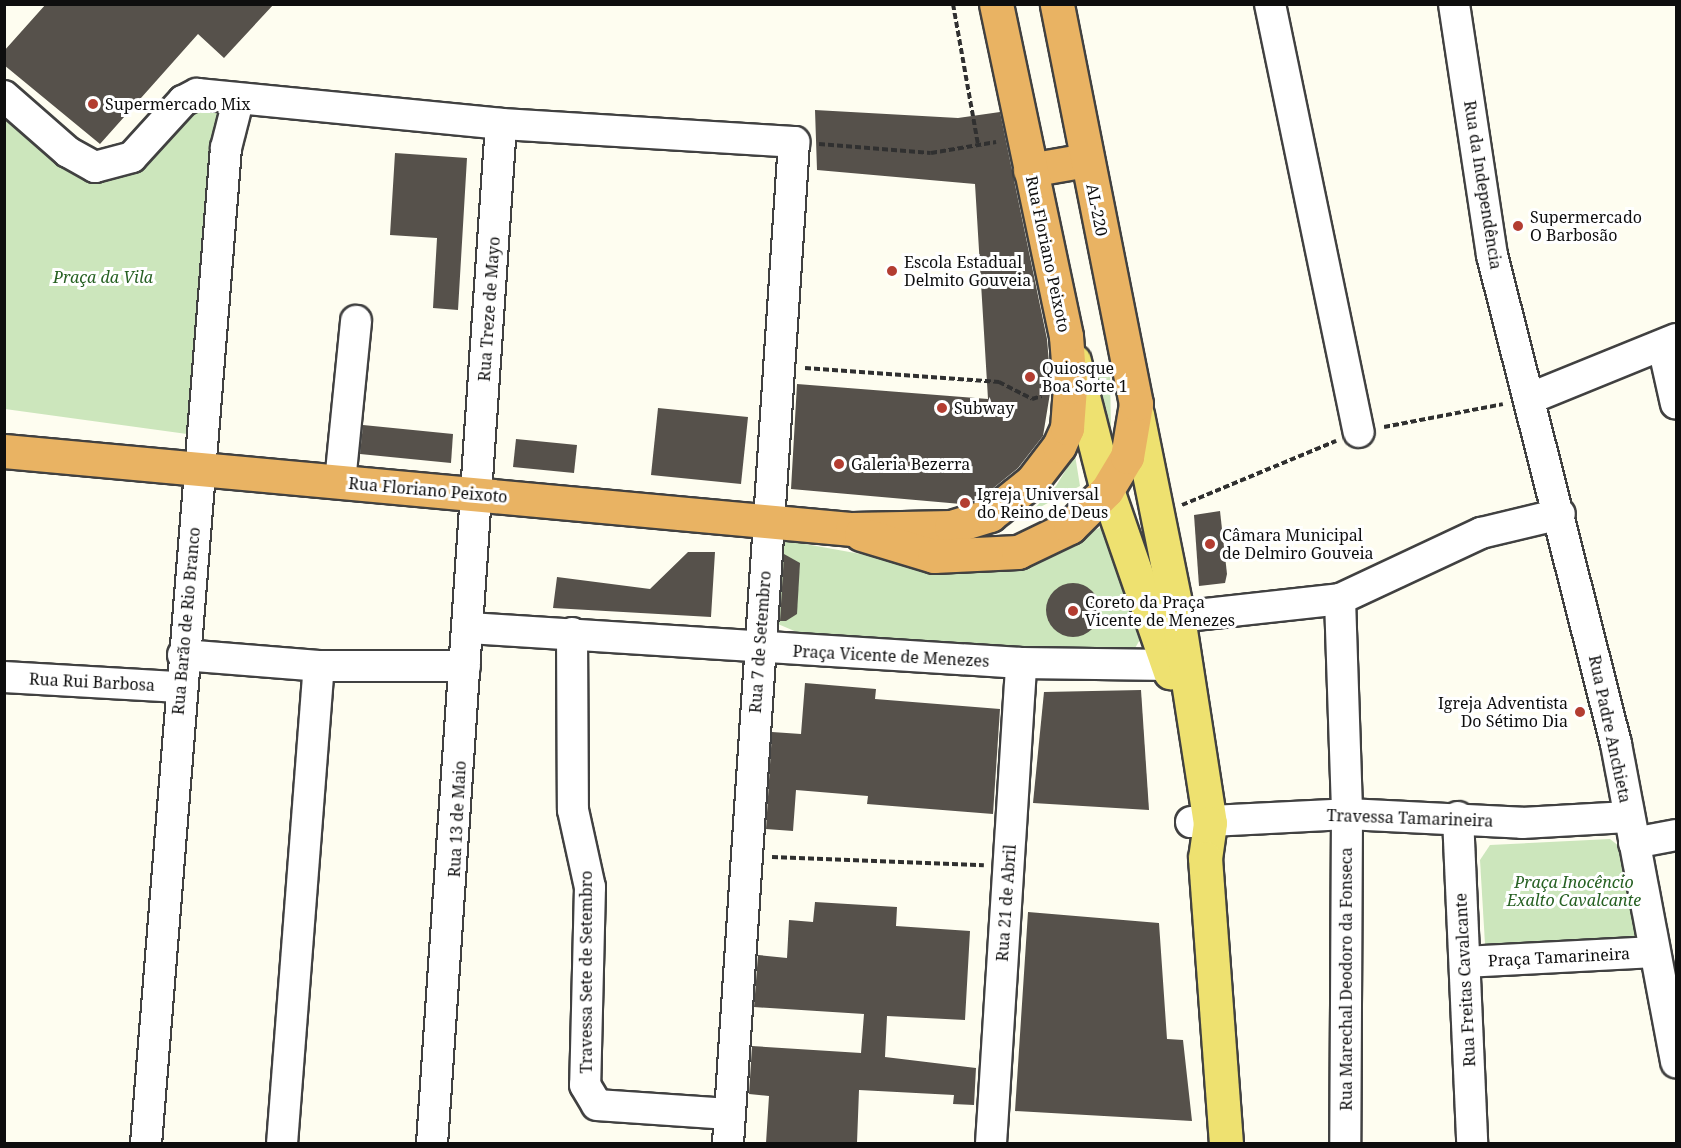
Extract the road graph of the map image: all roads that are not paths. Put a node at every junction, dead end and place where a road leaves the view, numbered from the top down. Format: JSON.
{"nodes":[{"id":1,"x":996,"y":4,"type":"edge"},
{"id":2,"x":1057,"y":4,"type":"edge"},
{"id":3,"x":1270,"y":4,"type":"edge"},
{"id":4,"x":1454,"y":4,"type":"edge"},
{"id":5,"x":4,"y":96,"type":"edge"},
{"id":6,"x":238,"y":101,"type":"junction"},
{"id":7,"x":501,"y":124,"type":"junction"},
{"id":8,"x":1087,"y":160,"type":"junction"},
{"id":9,"x":1030,"y":170,"type":"junction"},
{"id":10,"x":356,"y":321,"type":"dead end"},
{"id":11,"x":1066,"y":336,"type":"junction"},
{"id":12,"x":1670,"y":343,"type":"edge"},
{"id":13,"x":1531,"y":398,"type":"junction"},
{"id":14,"x":1677,"y":404,"type":"edge"},
{"id":15,"x":1137,"y":414,"type":"junction"},
{"id":16,"x":1359,"y":432,"type":"dead end"},
{"id":17,"x":4,"y":451,"type":"edge"},
{"id":18,"x":200,"y":470,"type":"junction"},
{"id":19,"x":340,"y":482,"type":"junction"},
{"id":20,"x":1107,"y":490,"type":"junction"},
{"id":21,"x":478,"y":494,"type":"junction"},
{"id":22,"x":1560,"y":514,"type":"junction"},
{"id":23,"x":770,"y":521,"type":"junction"},
{"id":24,"x":852,"y":529,"type":"junction"},
{"id":25,"x":1340,"y":599,"type":"junction"},
{"id":26,"x":1178,"y":617,"type":"junction"},
{"id":27,"x":469,"y":628,"type":"junction"},
{"id":28,"x":572,"y":633,"type":"junction"},
{"id":29,"x":759,"y":648,"type":"junction"},
{"id":30,"x":183,"y":655,"type":"junction"},
{"id":31,"x":1021,"y":663,"type":"junction"},
{"id":32,"x":1170,"y":665,"type":"junction"},
{"id":33,"x":320,"y":666,"type":"junction"},
{"id":34,"x":465,"y":666,"type":"junction"},
{"id":35,"x":4,"y":677,"type":"edge"},
{"id":36,"x":180,"y":687,"type":"junction"},
{"id":37,"x":1347,"y":814,"type":"junction"},
{"id":38,"x":1458,"y":818,"type":"junction"},
{"id":39,"x":1201,"y":822,"type":"junction"},
{"id":40,"x":1631,"y":830,"type":"junction"},
{"id":41,"x":1677,"y":835,"type":"edge"},
{"id":42,"x":1654,"y":952,"type":"junction"},
{"id":43,"x":1465,"y":962,"type":"junction"},
{"id":44,"x":1677,"y":1062,"type":"edge"},
{"id":45,"x":729,"y":1114,"type":"junction"},
{"id":46,"x":146,"y":1143,"type":"edge"},
{"id":47,"x":282,"y":1143,"type":"edge"},
{"id":48,"x":432,"y":1143,"type":"edge"},
{"id":49,"x":728,"y":1143,"type":"edge"},
{"id":50,"x":991,"y":1143,"type":"edge"},
{"id":51,"x":1226,"y":1143,"type":"edge"},
{"id":52,"x":1345,"y":1143,"type":"edge"},
{"id":53,"x":1472,"y":1143,"type":"edge"}],
"edges":[{"from":1,"to":9,"type":"highway","name":"Rua Floriano Peixoto"},
{"from":2,"to":8,"type":"highway","name":"AL-220","number":"AL-220"},
{"from":3,"to":16,"type":"street"},
{"from":4,"to":13,"type":"street","name":"Rua da Independência"},
{"from":5,"to":6,"type":"street"},
{"from":6,"to":7,"type":"street"},
{"from":6,"to":18,"type":"street","name":"Rua Barão de Rio Branco"},
{"from":7,"to":21,"type":"street","name":"Rua Treze de Mayo"},
{"from":7,"to":23,"type":"street","name":"Rua 7 de Setembro"},
{"from":8,"to":9,"type":"highway"},
{"from":8,"to":15,"type":"highway","name":"AL-220","number":"AL-220"},
{"from":9,"to":11,"type":"highway","name":"Rua Floriano Peixoto"},
{"from":10,"to":19,"type":"street"},
{"from":11,"to":20,"type":"main road"},
{"from":11,"to":24,"type":"highway","name":"Rua Floriano Peixoto"},
{"from":12,"to":13,"type":"street"},
{"from":12,"to":14,"type":"street"},
{"from":13,"to":22,"type":"street","name":"Rua Padre Anchieta"},
{"from":15,"to":20,"type":"highway","name":"Rua Floriano Peixoto","number":"AL-220"},
{"from":15,"to":26,"type":"main road"},
{"from":17,"to":18,"type":"highway","name":"Rua Floriano Peixoto"},
{"from":18,"to":19,"type":"highway","name":"Rua Floriano Peixoto"},
{"from":18,"to":30,"type":"street","name":"Rua Barão de Rio Branco"},
{"from":19,"to":21,"type":"highway","name":"Rua Floriano Peixoto"},
{"from":20,"to":24,"type":"highway","name":"Rua Floriano Peixoto","number":"AL-220"},
{"from":20,"to":32,"type":"main road"},
{"from":21,"to":23,"type":"highway","name":"Rua Floriano Peixoto"},
{"from":21,"to":27,"type":"street","name":"Rua 13 de Maio"},
{"from":22,"to":25,"type":"street"},
{"from":22,"to":40,"type":"street","name":"Rua Padre Anchieta"},
{"from":23,"to":24,"type":"highway","name":"Rua Floriano Peixoto"},
{"from":23,"to":29,"type":"street","name":"Rua 7 de Setembro"},
{"from":25,"to":26,"type":"street"},
{"from":25,"to":37,"type":"street","name":"Rua Marechal Deodoro da Fonseca"},
{"from":26,"to":39,"type":"main road"},
{"from":27,"to":28,"type":"street","name":"Praça Vicente de Menezes"},
{"from":27,"to":34,"type":"street","name":"Rua 13 de Maio"},
{"from":28,"to":29,"type":"street","name":"Praça Vicente de Menezes"},
{"from":28,"to":45,"type":"street","name":"Travessa Sete de Setembro"},
{"from":29,"to":31,"type":"street","name":"Praça Vicente de Menezes"},
{"from":29,"to":45,"type":"street","name":"Rua 7 de Setembro"},
{"from":30,"to":33,"type":"street"},
{"from":30,"to":36,"type":"street","name":"Rua Barão de Rio Branco"},
{"from":31,"to":32,"type":"street","name":"Praça Vicente de Menezes"},
{"from":31,"to":50,"type":"street","name":"Rua 21 de Abril"},
{"from":32,"to":39,"type":"main road"},
{"from":33,"to":34,"type":"street"},
{"from":33,"to":47,"type":"street"},
{"from":34,"to":48,"type":"street","name":"Rua 13 de Maio"},
{"from":35,"to":36,"type":"street","name":"Rua Rui Barbosa"},
{"from":36,"to":46,"type":"street","name":"Rua Barão de Rio Branco"},
{"from":37,"to":38,"type":"street","name":"Travessa Tamarineira"},
{"from":37,"to":39,"type":"street","name":"Travessa Tamarineira"},
{"from":37,"to":52,"type":"street","name":"Rua Marechal Deodoro da Fonseca"},
{"from":38,"to":40,"type":"street","name":"Travessa Tamarineira"},
{"from":38,"to":43,"type":"street","name":"Rua Freitas Cavalcante"},
{"from":39,"to":51,"type":"main road"},
{"from":40,"to":41,"type":"street","name":"Travessa Tamarineira"},
{"from":40,"to":42,"type":"street","name":"Rua Padre Anchieta"},
{"from":42,"to":43,"type":"street","name":"Praça Tamarineira"},
{"from":42,"to":44,"type":"street","name":"Rua Padre Anchieta"},
{"from":43,"to":53,"type":"street","name":"Rua Freitas Cavalcante"},
{"from":45,"to":49,"type":"street","name":"Rua 7 de Setembro"}]}
